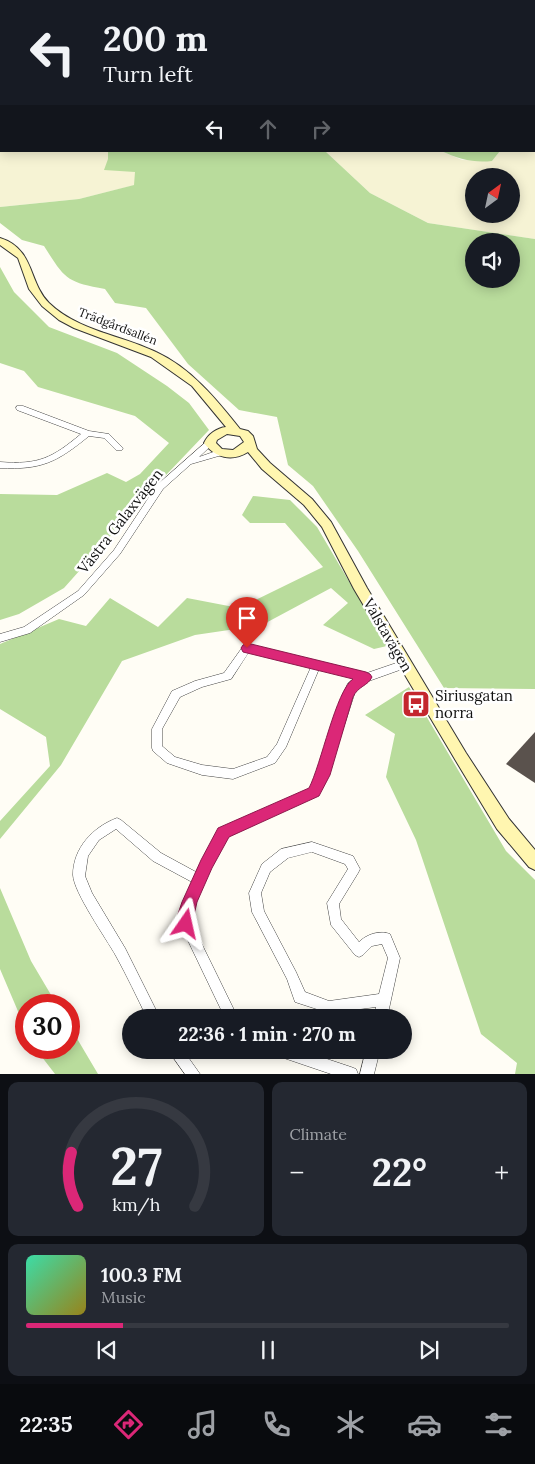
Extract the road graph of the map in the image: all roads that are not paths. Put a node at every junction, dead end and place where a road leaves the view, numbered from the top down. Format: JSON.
{"nodes":[{"id":1,"x":0,"y":241,"type":"edge"},
{"id":2,"x":20,"y":408,"type":"dead end"},
{"id":3,"x":217,"y":409,"type":"junction"},
{"id":4,"x":235,"y":430,"type":"junction"},
{"id":5,"x":87,"y":433,"type":"junction"},
{"id":6,"x":217,"y":433,"type":"junction"},
{"id":7,"x":210,"y":443,"type":"junction"},
{"id":8,"x":249,"y":444,"type":"junction"},
{"id":9,"x":119,"y":448,"type":"dead end"},
{"id":10,"x":219,"y":453,"type":"junction"},
{"id":11,"x":238,"y":453,"type":"junction"},
{"id":12,"x":185,"y":465,"type":"junction"},
{"id":13,"x":0,"y":466,"type":"edge"},
{"id":14,"x":266,"y":466,"type":"junction"},
{"id":15,"x":0,"y":638,"type":"edge"},
{"id":16,"x":405,"y":664,"type":"junction"},
{"id":17,"x":316,"y":666,"type":"junction"},
{"id":18,"x":366,"y":677,"type":"junction"},
{"id":19,"x":535,"y":862,"type":"edge"},
{"id":20,"x":199,"y":880,"type":"junction"},
{"id":21,"x":384,"y":1000,"type":"junction"},
{"id":22,"x":149,"y":1009,"type":"edge"},
{"id":23,"x":228,"y":1009,"type":"edge"},
{"id":24,"x":382,"y":1009,"type":"edge"},
{"id":25,"x":182,"y":1059,"type":"edge"},
{"id":26,"x":307,"y":1059,"type":"edge"},
{"id":27,"x":371,"y":1059,"type":"edge"},
{"id":28,"x":193,"y":1074,"type":"edge"},
{"id":29,"x":351,"y":1074,"type":"edge"},
{"id":30,"x":367,"y":1074,"type":"edge"}],
"edges":[{"from":1,"to":3,"type":"street","name":"Trädgårdsallén"},
{"from":2,"to":5,"type":"street"},
{"from":3,"to":4,"type":"street","name":"Trädgårdsallén"},
{"from":3,"to":6,"type":"street"},
{"from":4,"to":6,"type":"street"},
{"from":4,"to":8,"type":"street","name":"Valstavägen"},
{"from":5,"to":9,"type":"street"},
{"from":5,"to":13,"type":"street"},
{"from":6,"to":7,"type":"street"},
{"from":7,"to":10,"type":"street"},
{"from":7,"to":12,"type":"street","name":"Västra Galaxvägen"},
{"from":8,"to":11,"type":"street"},
{"from":8,"to":14,"type":"street","name":"Valstavägen"},
{"from":10,"to":11,"type":"street","name":"Valstavägen"},
{"from":10,"to":12,"type":"street","name":"Västra Galaxvägen"},
{"from":11,"to":14,"type":"street","name":"Valstavägen"},
{"from":12,"to":15,"type":"street","name":"Västra Galaxvägen"},
{"from":14,"to":16,"type":"street","name":"Valstavägen"},
{"from":16,"to":18,"type":"street"},
{"from":16,"to":19,"type":"street","name":"Valstavägen"},
{"from":17,"to":17,"type":"street"},
{"from":17,"to":18,"type":"street"},
{"from":18,"to":20,"type":"street"},
{"from":20,"to":22,"type":"street"},
{"from":20,"to":23,"type":"street"},
{"from":21,"to":21,"type":"street"},
{"from":21,"to":24,"type":"street"},
{"from":25,"to":28,"type":"street"},
{"from":26,"to":29,"type":"street"},
{"from":27,"to":30,"type":"street"}]}
